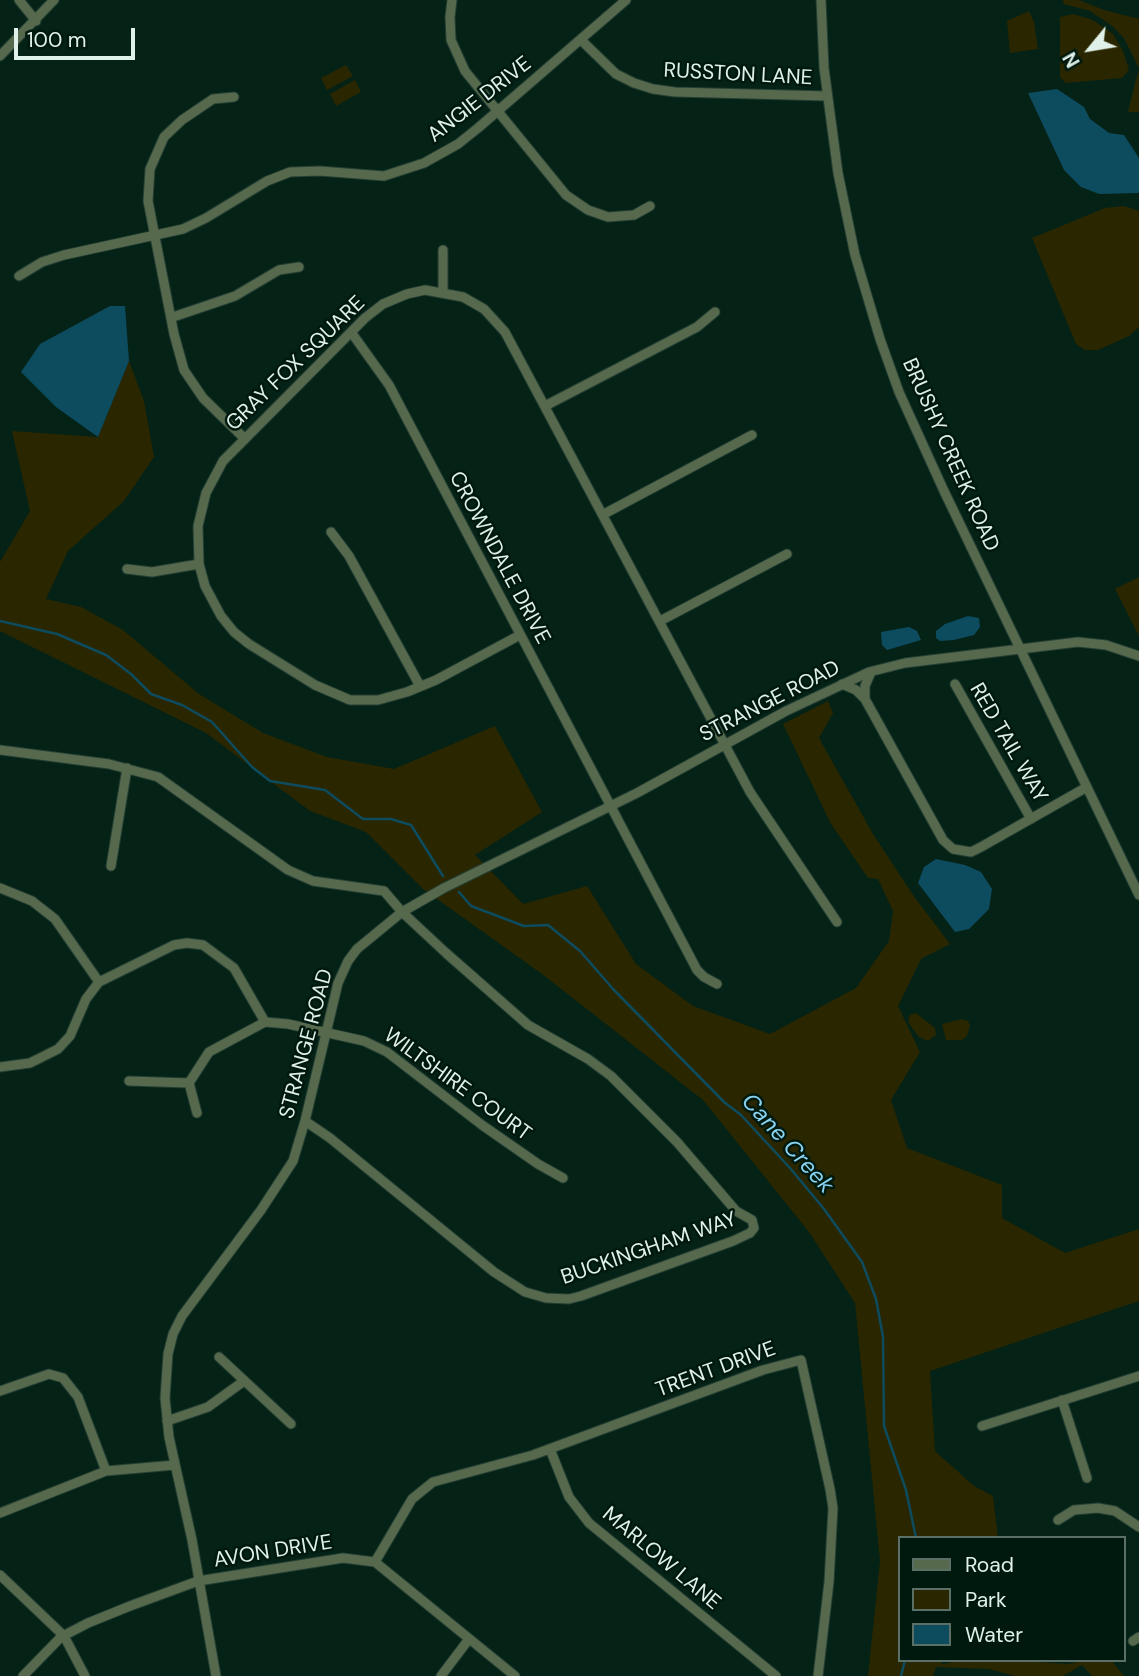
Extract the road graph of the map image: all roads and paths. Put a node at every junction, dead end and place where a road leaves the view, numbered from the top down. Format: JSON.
{"nodes":[{"id":1,"x":19,"y":0,"type":"edge"},
{"id":2,"x":54,"y":0,"type":"edge"},
{"id":3,"x":452,"y":0,"type":"edge"},
{"id":4,"x":626,"y":0,"type":"edge"},
{"id":5,"x":821,"y":0,"type":"edge"},
{"id":6,"x":36,"y":21,"type":"junction"},
{"id":7,"x":581,"y":40,"type":"junction"},
{"id":8,"x":0,"y":56,"type":"edge"},
{"id":9,"x":827,"y":96,"type":"junction"},
{"id":10,"x":233,"y":97,"type":"dead end"},
{"id":11,"x":497,"y":113,"type":"junction"},
{"id":12,"x":650,"y":206,"type":"dead end"},
{"id":13,"x":154,"y":236,"type":"junction"},
{"id":14,"x":443,"y":250,"type":"dead end"},
{"id":15,"x":299,"y":267,"type":"dead end"},
{"id":16,"x":19,"y":276,"type":"dead end"},
{"id":17,"x":443,"y":292,"type":"junction"},
{"id":18,"x":715,"y":312,"type":"dead end"},
{"id":19,"x":173,"y":317,"type":"junction"},
{"id":20,"x":351,"y":331,"type":"junction"},
{"id":21,"x":545,"y":406,"type":"junction"},
{"id":22,"x":752,"y":435,"type":"dead end"},
{"id":23,"x":244,"y":438,"type":"junction"},
{"id":24,"x":604,"y":514,"type":"junction"},
{"id":25,"x":331,"y":532,"type":"dead end"},
{"id":26,"x":787,"y":554,"type":"dead end"},
{"id":27,"x":199,"y":564,"type":"junction"},
{"id":28,"x":127,"y":569,"type":"dead end"},
{"id":29,"x":660,"y":621,"type":"junction"},
{"id":30,"x":520,"y":635,"type":"junction"},
{"id":31,"x":1021,"y":648,"type":"junction"},
{"id":32,"x":1139,"y":656,"type":"edge"},
{"id":33,"x":871,"y":672,"type":"junction"},
{"id":34,"x":842,"y":684,"type":"junction"},
{"id":35,"x":955,"y":684,"type":"dead end"},
{"id":36,"x":420,"y":686,"type":"junction"},
{"id":37,"x":865,"y":699,"type":"junction"},
{"id":38,"x":724,"y":744,"type":"junction"},
{"id":39,"x":0,"y":750,"type":"edge"},
{"id":40,"x":127,"y":768,"type":"junction"},
{"id":41,"x":1087,"y":787,"type":"junction"},
{"id":42,"x":611,"y":805,"type":"junction"},
{"id":43,"x":1031,"y":819,"type":"junction"},
{"id":44,"x":111,"y":866,"type":"dead end"},
{"id":45,"x":0,"y":888,"type":"edge"},
{"id":46,"x":1139,"y":895,"type":"edge"},
{"id":47,"x":402,"y":912,"type":"junction"},
{"id":48,"x":837,"y":922,"type":"dead end"},
{"id":49,"x":99,"y":982,"type":"junction"},
{"id":50,"x":717,"y":984,"type":"dead end"},
{"id":51,"x":265,"y":1022,"type":"junction"},
{"id":52,"x":325,"y":1033,"type":"junction"},
{"id":53,"x":0,"y":1067,"type":"edge"},
{"id":54,"x":129,"y":1081,"type":"dead end"},
{"id":55,"x":189,"y":1083,"type":"junction"},
{"id":56,"x":197,"y":1113,"type":"dead end"},
{"id":57,"x":305,"y":1122,"type":"junction"},
{"id":58,"x":563,"y":1178,"type":"dead end"},
{"id":59,"x":219,"y":1357,"type":"dead end"},
{"id":60,"x":1139,"y":1376,"type":"edge"},
{"id":61,"x":244,"y":1381,"type":"junction"},
{"id":62,"x":0,"y":1391,"type":"edge"},
{"id":63,"x":1062,"y":1400,"type":"junction"},
{"id":64,"x":167,"y":1421,"type":"junction"},
{"id":65,"x":291,"y":1424,"type":"dead end"},
{"id":66,"x":982,"y":1426,"type":"dead end"},
{"id":67,"x":550,"y":1449,"type":"junction"},
{"id":68,"x":175,"y":1465,"type":"junction"},
{"id":69,"x":106,"y":1471,"type":"junction"},
{"id":70,"x":1087,"y":1478,"type":"dead end"},
{"id":71,"x":0,"y":1513,"type":"edge"},
{"id":72,"x":1058,"y":1520,"type":"dead end"},
{"id":73,"x":1139,"y":1527,"type":"edge"},
{"id":74,"x":375,"y":1562,"type":"junction"},
{"id":75,"x":0,"y":1575,"type":"edge"},
{"id":76,"x":198,"y":1581,"type":"junction"},
{"id":77,"x":64,"y":1636,"type":"junction"},
{"id":78,"x":469,"y":1639,"type":"junction"},
{"id":79,"x":23,"y":1676,"type":"edge"},
{"id":80,"x":85,"y":1676,"type":"edge"},
{"id":81,"x":216,"y":1676,"type":"edge"},
{"id":82,"x":441,"y":1676,"type":"edge"},
{"id":83,"x":515,"y":1676,"type":"edge"},
{"id":84,"x":776,"y":1676,"type":"edge"},
{"id":85,"x":818,"y":1676,"type":"edge"}],
"edges":[{"from":1,"to":6,"type":"street"},
{"from":2,"to":6,"type":"street"},
{"from":3,"to":11,"type":"street"},
{"from":4,"to":7,"type":"street","name":"ANGIE DRIVE"},
{"from":5,"to":9,"type":"street","name":"BRUSHY CREEK ROAD"},
{"from":6,"to":8,"type":"street"},
{"from":7,"to":9,"type":"street","name":"RUSSTON LANE"},
{"from":7,"to":11,"type":"street","name":"ANGIE DRIVE"},
{"from":9,"to":31,"type":"street","name":"BRUSHY CREEK ROAD"},
{"from":10,"to":13,"type":"street"},
{"from":11,"to":12,"type":"street"},
{"from":11,"to":13,"type":"street","name":"ANGIE DRIVE"},
{"from":13,"to":16,"type":"street","name":"ANGIE DRIVE"},
{"from":13,"to":19,"type":"street"},
{"from":14,"to":17,"type":"street"},
{"from":15,"to":19,"type":"street"},
{"from":17,"to":20,"type":"street","name":"GRAY FOX SQUARE"},
{"from":17,"to":21,"type":"street","name":"GRAY FOX SQUARE"},
{"from":18,"to":21,"type":"street"},
{"from":19,"to":23,"type":"street"},
{"from":20,"to":23,"type":"street","name":"GRAY FOX SQUARE"},
{"from":20,"to":30,"type":"street","name":"CROWNDALE DRIVE"},
{"from":21,"to":24,"type":"street","name":"GRAY FOX SQUARE"},
{"from":22,"to":24,"type":"street"},
{"from":23,"to":27,"type":"street","name":"GRAY FOX SQUARE"},
{"from":24,"to":29,"type":"street","name":"GRAY FOX SQUARE"},
{"from":25,"to":36,"type":"street"},
{"from":26,"to":29,"type":"street"},
{"from":27,"to":28,"type":"street"},
{"from":27,"to":36,"type":"street","name":"GRAY FOX SQUARE"},
{"from":29,"to":38,"type":"street","name":"GRAY FOX SQUARE"},
{"from":30,"to":36,"type":"street","name":"GRAY FOX SQUARE"},
{"from":30,"to":42,"type":"street","name":"CROWNDALE DRIVE"},
{"from":31,"to":32,"type":"street","name":"STRANGE ROAD"},
{"from":31,"to":33,"type":"street","name":"STRANGE ROAD"},
{"from":31,"to":41,"type":"street","name":"BRUSHY CREEK ROAD"},
{"from":33,"to":34,"type":"street","name":"STRANGE ROAD"},
{"from":33,"to":37,"type":"street"},
{"from":34,"to":37,"type":"street"},
{"from":34,"to":38,"type":"street","name":"STRANGE ROAD"},
{"from":35,"to":43,"type":"street","name":"RED TAIL WAY"},
{"from":37,"to":43,"type":"street"},
{"from":38,"to":42,"type":"street","name":"STRANGE ROAD"},
{"from":38,"to":48,"type":"street","name":"GRAY FOX SQUARE"},
{"from":39,"to":40,"type":"street"},
{"from":40,"to":44,"type":"street"},
{"from":40,"to":47,"type":"street"},
{"from":41,"to":43,"type":"street"},
{"from":41,"to":46,"type":"street","name":"BRUSHY CREEK ROAD"},
{"from":42,"to":47,"type":"street","name":"STRANGE ROAD"},
{"from":42,"to":50,"type":"street","name":"CROWNDALE DRIVE"},
{"from":45,"to":49,"type":"street"},
{"from":47,"to":52,"type":"street","name":"STRANGE ROAD"},
{"from":47,"to":57,"type":"street","name":"BUCKINGHAM WAY"},
{"from":49,"to":51,"type":"street"},
{"from":49,"to":53,"type":"street"},
{"from":51,"to":52,"type":"street","name":"WILTSHIRE COURT"},
{"from":51,"to":55,"type":"street"},
{"from":52,"to":57,"type":"street","name":"STRANGE ROAD"},
{"from":52,"to":58,"type":"street","name":"WILTSHIRE COURT"},
{"from":54,"to":55,"type":"street"},
{"from":55,"to":56,"type":"street"},
{"from":57,"to":64,"type":"street","name":"STRANGE ROAD"},
{"from":59,"to":61,"type":"street"},
{"from":60,"to":63,"type":"street"},
{"from":61,"to":64,"type":"street"},
{"from":61,"to":65,"type":"street"},
{"from":62,"to":69,"type":"street"},
{"from":63,"to":66,"type":"street"},
{"from":63,"to":70,"type":"street"},
{"from":64,"to":68,"type":"street","name":"STRANGE ROAD"},
{"from":67,"to":74,"type":"street","name":"TRENT DRIVE"},
{"from":67,"to":84,"type":"street","name":"MARLOW LANE"},
{"from":67,"to":85,"type":"street","name":"TRENT DRIVE"},
{"from":68,"to":69,"type":"street"},
{"from":68,"to":76,"type":"street","name":"STRANGE ROAD"},
{"from":69,"to":71,"type":"street"},
{"from":72,"to":73,"type":"street"},
{"from":74,"to":76,"type":"street","name":"AVON DRIVE"},
{"from":74,"to":78,"type":"street"},
{"from":75,"to":77,"type":"street"},
{"from":76,"to":77,"type":"street","name":"AVON DRIVE"},
{"from":76,"to":81,"type":"street","name":"STRANGE ROAD"},
{"from":77,"to":79,"type":"street","name":"AVON DRIVE"},
{"from":77,"to":80,"type":"street"},
{"from":78,"to":82,"type":"street"},
{"from":78,"to":83,"type":"street"}]}
